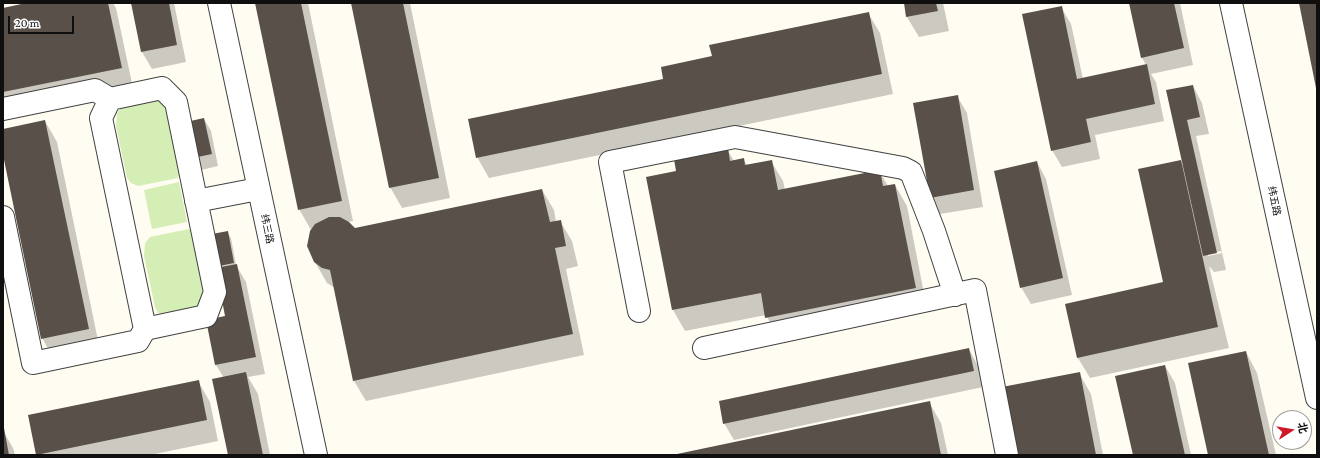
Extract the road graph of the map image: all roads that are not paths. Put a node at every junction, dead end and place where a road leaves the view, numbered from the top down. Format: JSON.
{"nodes":[{"id":1,"x":219,"y":3,"type":"edge"},
{"id":2,"x":1231,"y":3,"type":"edge"},
{"id":3,"x":110,"y":99,"type":"junction"},
{"id":4,"x":3,"y":109,"type":"edge"},
{"id":5,"x":258,"y":188,"type":"junction"},
{"id":6,"x":196,"y":201,"type":"junction"},
{"id":7,"x":3,"y":217,"type":"edge"},
{"id":8,"x":955,"y":294,"type":"junction"},
{"id":9,"x":639,"y":311,"type":"dead end"},
{"id":10,"x":145,"y":329,"type":"junction"},
{"id":11,"x":704,"y":348,"type":"dead end"},
{"id":12,"x":1317,"y":398,"type":"edge"},
{"id":13,"x":316,"y":455,"type":"edge"},
{"id":14,"x":1007,"y":455,"type":"edge"}],
"edges":[{"from":1,"to":5,"type":"street","name":"纬三路"},
{"from":2,"to":12,"type":"street","name":"纬五路"},
{"from":3,"to":4,"type":"street"},
{"from":3,"to":6,"type":"street"},
{"from":3,"to":10,"type":"street"},
{"from":5,"to":6,"type":"street"},
{"from":5,"to":13,"type":"street","name":"纬三路"},
{"from":6,"to":10,"type":"street"},
{"from":7,"to":10,"type":"street"},
{"from":8,"to":9,"type":"street"},
{"from":8,"to":11,"type":"street"},
{"from":8,"to":14,"type":"street"}]}
